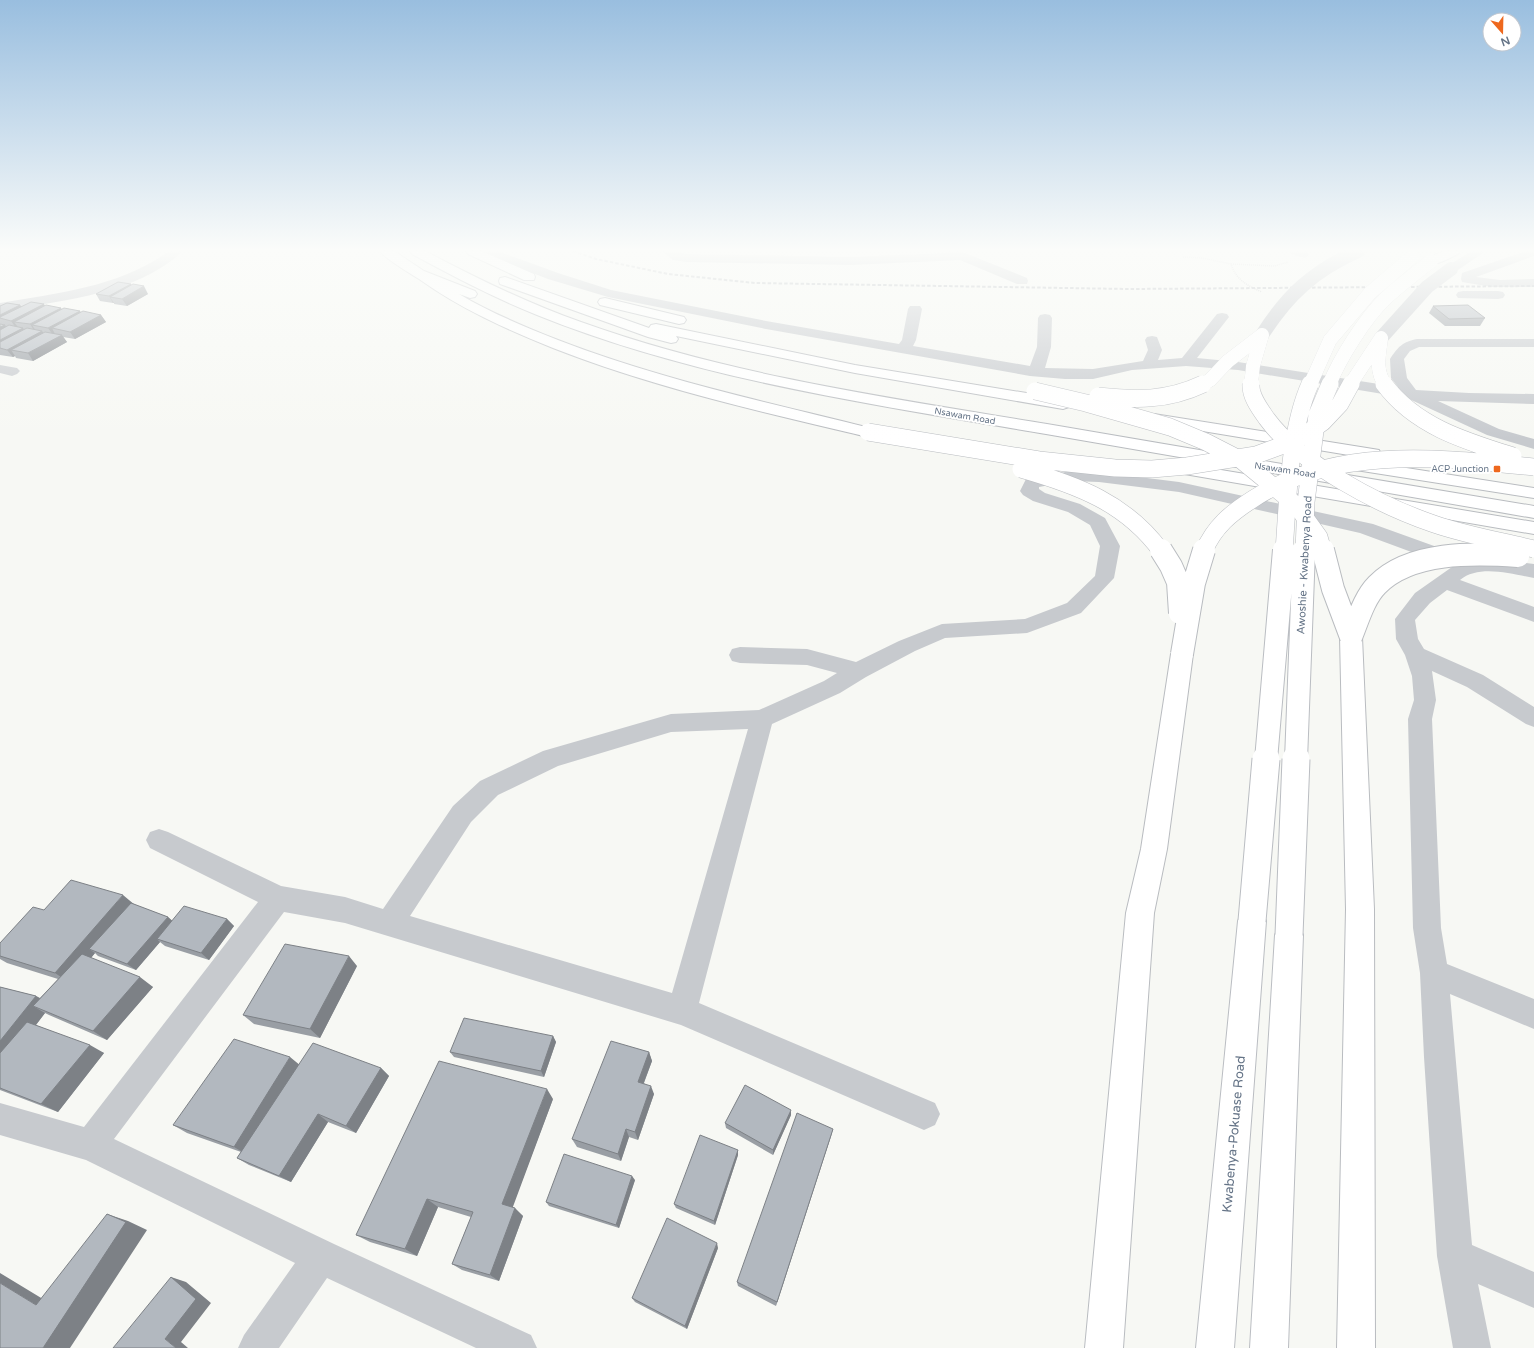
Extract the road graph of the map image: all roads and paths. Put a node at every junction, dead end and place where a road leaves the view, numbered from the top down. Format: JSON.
{"nodes":[{"id":1,"x":487,"y":314,"type":"edge"},
{"id":2,"x":517,"y":314,"type":"edge"},
{"id":3,"x":548,"y":314,"type":"edge"},
{"id":4,"x":599,"y":314,"type":"edge"},
{"id":5,"x":650,"y":314,"type":"edge"},
{"id":6,"x":711,"y":314,"type":"edge"},
{"id":7,"x":914,"y":314,"type":"edge"},
{"id":8,"x":1277,"y":314,"type":"edge"},
{"id":9,"x":1352,"y":314,"type":"edge"},
{"id":10,"x":1373,"y":314,"type":"edge"},
{"id":11,"x":1403,"y":314,"type":"edge"},
{"id":12,"x":1222,"y":317,"type":"dead end"},
{"id":13,"x":1045,"y":318,"type":"dead end"},
{"id":14,"x":619,"y":321,"type":"junction"},
{"id":15,"x":1262,"y":335,"type":"junction"},
{"id":16,"x":1381,"y":338,"type":"junction"},
{"id":17,"x":1152,"y":340,"type":"dead end"},
{"id":18,"x":1534,"y":343,"type":"edge"},
{"id":19,"x":903,"y":350,"type":"junction"},
{"id":20,"x":1186,"y":362,"type":"junction"},
{"id":21,"x":1148,"y":365,"type":"junction"},
{"id":22,"x":1036,"y":371,"type":"junction"},
{"id":23,"x":1035,"y":391,"type":"junction"},
{"id":24,"x":1411,"y":394,"type":"junction"},
{"id":25,"x":1534,"y":399,"type":"edge"},
{"id":26,"x":868,"y":432,"type":"junction"},
{"id":27,"x":1016,"y":440,"type":"dead end"},
{"id":28,"x":1534,"y":444,"type":"edge"},
{"id":29,"x":1055,"y":446,"type":"dead end"},
{"id":30,"x":1534,"y":461,"type":"edge"},
{"id":31,"x":1534,"y":467,"type":"edge"},
{"id":32,"x":1534,"y":480,"type":"edge"},
{"id":33,"x":1534,"y":493,"type":"edge"},
{"id":34,"x":1534,"y":512,"type":"edge"},
{"id":35,"x":1534,"y":528,"type":"edge"},
{"id":36,"x":1534,"y":550,"type":"edge"},
{"id":37,"x":1534,"y":557,"type":"edge"},
{"id":38,"x":1472,"y":567,"type":"junction"},
{"id":39,"x":1534,"y":571,"type":"edge"},
{"id":40,"x":1445,"y":582,"type":"junction"},
{"id":41,"x":1534,"y":615,"type":"edge"},
{"id":42,"x":1351,"y":637,"type":"junction"},
{"id":43,"x":1182,"y":654,"type":"junction"},
{"id":44,"x":740,"y":655,"type":"dead end"},
{"id":45,"x":1416,"y":655,"type":"junction"},
{"id":46,"x":858,"y":671,"type":"junction"},
{"id":47,"x":762,"y":718,"type":"junction"},
{"id":48,"x":1534,"y":718,"type":"edge"},
{"id":49,"x":159,"y":840,"type":"dead end"},
{"id":50,"x":278,"y":898,"type":"junction"},
{"id":51,"x":1252,"y":921,"type":"joint"},
{"id":52,"x":389,"y":924,"type":"junction"},
{"id":53,"x":1434,"y":973,"type":"junction"},
{"id":54,"x":682,"y":1011,"type":"junction"},
{"id":55,"x":1534,"y":1014,"type":"edge"},
{"id":56,"x":924,"y":1114,"type":"dead end"},
{"id":57,"x":0,"y":1119,"type":"edge"},
{"id":58,"x":90,"y":1145,"type":"junction"},
{"id":59,"x":321,"y":1256,"type":"junction"},
{"id":60,"x":1455,"y":1256,"type":"junction"},
{"id":61,"x":1534,"y":1290,"type":"edge"},
{"id":62,"x":257,"y":1348,"type":"edge"},
{"id":63,"x":518,"y":1348,"type":"edge"},
{"id":64,"x":1104,"y":1348,"type":"edge"},
{"id":65,"x":1215,"y":1348,"type":"edge"},
{"id":66,"x":1269,"y":1348,"type":"edge"},
{"id":67,"x":1356,"y":1348,"type":"edge"},
{"id":68,"x":1472,"y":1348,"type":"edge"}],
"edges":[{"from":1,"to":26,"type":"main road"},
{"from":2,"to":27,"type":"main road"},
{"from":3,"to":34,"type":"main road","name":"Nsawam Road"},
{"from":4,"to":14,"type":"main road","name":"Nsawam Road"},
{"from":5,"to":23,"type":"main road"},
{"from":6,"to":19,"type":"street"},
{"from":7,"to":19,"type":"street"},
{"from":8,"to":15,"type":"street","bridge":true},
{"from":9,"to":51,"type":"main road","name":"Awoshie - Kwabenya Road","bridge":true},
{"from":10,"to":66,"type":"main road","name":"Awoshie - Kwabenya Road","bridge":true},
{"from":11,"to":16,"type":"street","bridge":true},
{"from":12,"to":20,"type":"street"},
{"from":13,"to":22,"type":"street"},
{"from":14,"to":32,"type":"main road"},
{"from":14,"to":33,"type":"main road","name":"Nsawam Road"},
{"from":15,"to":23,"type":"main road","bridge":true},
{"from":15,"to":36,"type":"main road","bridge":true},
{"from":16,"to":26,"type":"main road","bridge":true},
{"from":16,"to":30,"type":"main road","bridge":true},
{"from":17,"to":21,"type":"street"},
{"from":18,"to":24,"type":"street"},
{"from":19,"to":22,"type":"street"},
{"from":20,"to":21,"type":"street"},
{"from":20,"to":24,"type":"street"},
{"from":21,"to":22,"type":"street"},
{"from":23,"to":42,"type":"main road","bridge":true},
{"from":24,"to":25,"type":"street"},
{"from":24,"to":28,"type":"street"},
{"from":26,"to":43,"type":"main road","bridge":true},
{"from":29,"to":35,"type":"main road"},
{"from":31,"to":43,"type":"main road","bridge":true},
{"from":37,"to":42,"type":"main road","bridge":true},
{"from":38,"to":39,"type":"street"},
{"from":38,"to":40,"type":"street"},
{"from":38,"to":46,"type":"street"},
{"from":40,"to":41,"type":"street"},
{"from":40,"to":45,"type":"street"},
{"from":42,"to":67,"type":"main road"},
{"from":43,"to":64,"type":"main road"},
{"from":44,"to":46,"type":"street"},
{"from":45,"to":48,"type":"street"},
{"from":45,"to":53,"type":"street"},
{"from":46,"to":47,"type":"street"},
{"from":47,"to":52,"type":"street"},
{"from":47,"to":54,"type":"street"},
{"from":49,"to":50,"type":"street"},
{"from":50,"to":52,"type":"street"},
{"from":50,"to":58,"type":"street"},
{"from":51,"to":65,"type":"main road","name":"Kwabenya-Pokuase Road"},
{"from":52,"to":54,"type":"street"},
{"from":53,"to":55,"type":"street"},
{"from":53,"to":60,"type":"street"},
{"from":54,"to":56,"type":"street"},
{"from":57,"to":58,"type":"street"},
{"from":58,"to":59,"type":"street"},
{"from":59,"to":62,"type":"street"},
{"from":59,"to":63,"type":"street"},
{"from":60,"to":61,"type":"street"},
{"from":60,"to":68,"type":"street"}]}
